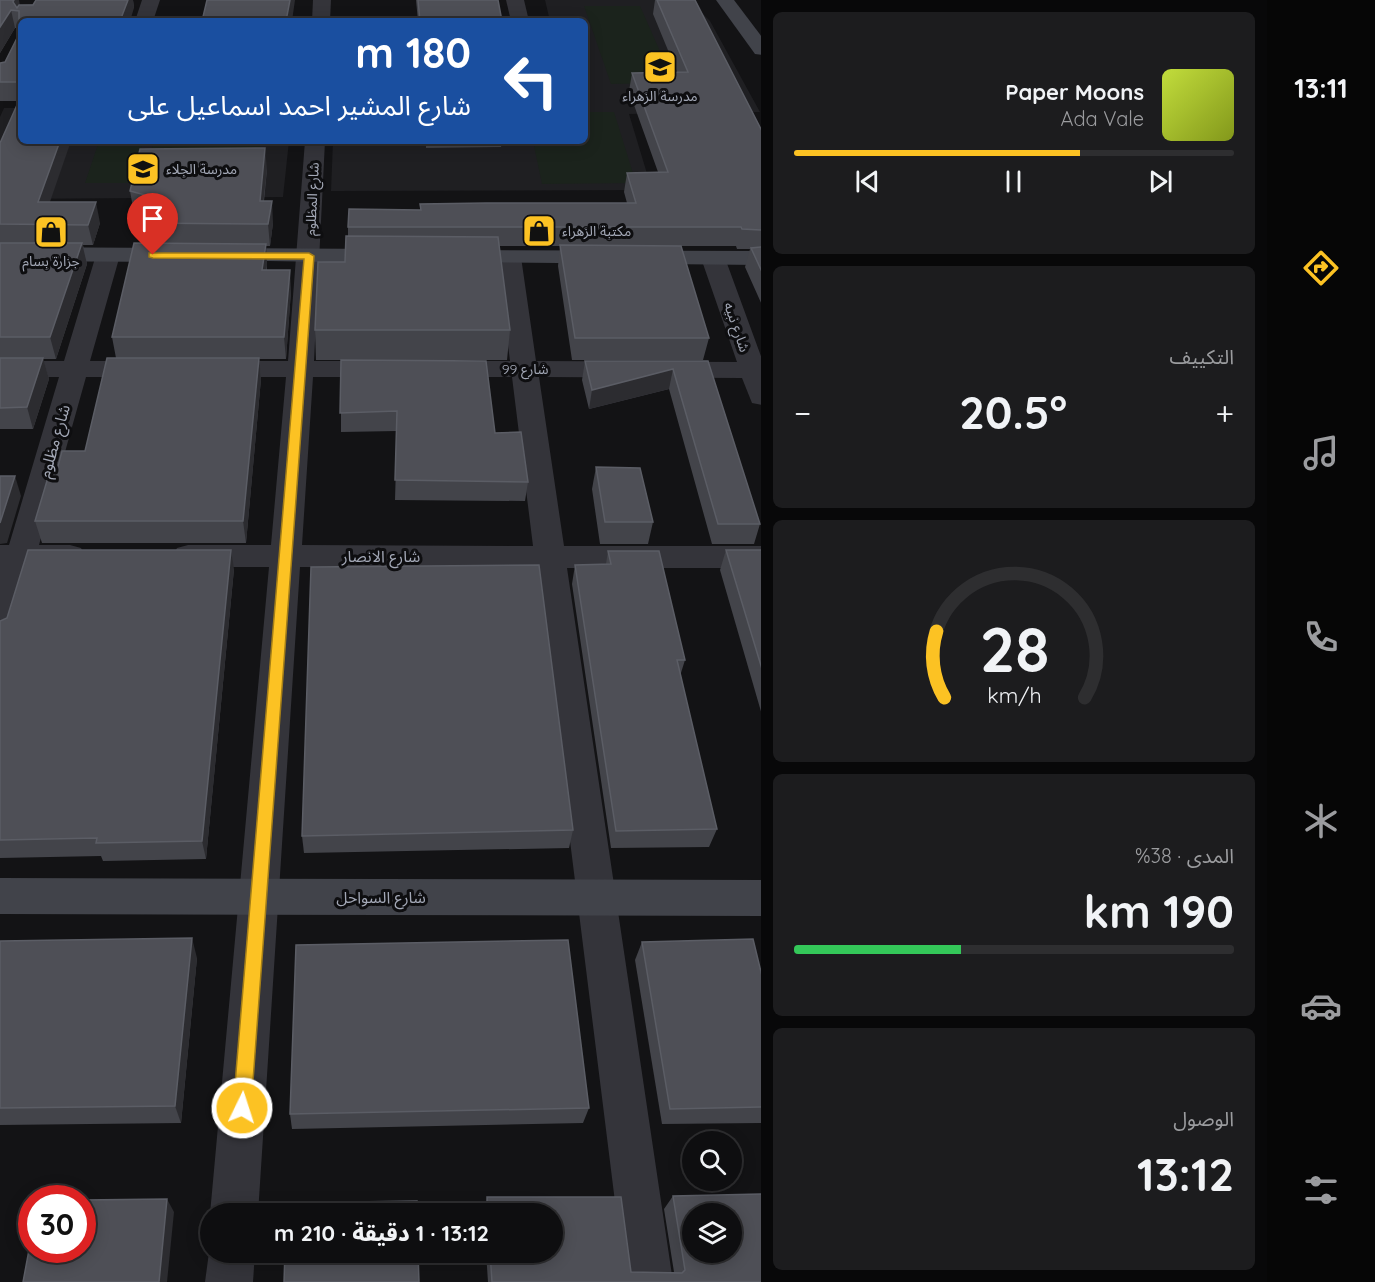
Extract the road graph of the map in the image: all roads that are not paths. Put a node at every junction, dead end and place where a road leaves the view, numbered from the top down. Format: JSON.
{"nodes":[{"id":1,"x":151,"y":0,"type":"edge"},
{"id":2,"x":322,"y":0,"type":"edge"},
{"id":3,"x":515,"y":0,"type":"edge"},
{"id":4,"x":725,"y":0,"type":"edge"},
{"id":5,"x":145,"y":18,"type":"edge"},
{"id":6,"x":321,"y":18,"type":"edge"},
{"id":7,"x":519,"y":18,"type":"edge"},
{"id":8,"x":755,"y":30,"type":"edge"},
{"id":9,"x":761,"y":47,"type":"edge"},
{"id":10,"x":316,"y":144,"type":"edge"},
{"id":11,"x":0,"y":254,"type":"edge"},
{"id":12,"x":108,"y":255,"type":"junction"},
{"id":13,"x":309,"y":256,"type":"junction"},
{"id":14,"x":509,"y":257,"type":"junction"},
{"id":15,"x":713,"y":258,"type":"junction"},
{"id":16,"x":761,"y":258,"type":"edge"},
{"id":17,"x":0,"y":369,"type":"edge"},
{"id":18,"x":75,"y":369,"type":"junction"},
{"id":19,"x":300,"y":369,"type":"junction"},
{"id":20,"x":525,"y":369,"type":"junction"},
{"id":21,"x":757,"y":370,"type":"edge"},
{"id":22,"x":761,"y":392,"type":"edge"},
{"id":23,"x":10,"y":556,"type":"edge"},
{"id":24,"x":101,"y":556,"type":"edge"},
{"id":25,"x":158,"y":556,"type":"edge"},
{"id":26,"x":285,"y":556,"type":"junction"},
{"id":27,"x":550,"y":556,"type":"junction"},
{"id":28,"x":761,"y":557,"type":"edge"},
{"id":29,"x":0,"y":628,"type":"edge"},
{"id":30,"x":0,"y":896,"type":"edge"},
{"id":31,"x":259,"y":897,"type":"junction"},
{"id":32,"x":597,"y":897,"type":"junction"},
{"id":33,"x":761,"y":898,"type":"edge"},
{"id":34,"x":235,"y":1203,"type":"edge"},
{"id":35,"x":230,"y":1263,"type":"edge"},
{"id":36,"x":229,"y":1282,"type":"edge"},
{"id":37,"x":649,"y":1282,"type":"edge"}],
"edges":[{"from":1,"to":5,"type":"street"},
{"from":2,"to":6,"type":"street"},
{"from":3,"to":7,"type":"street"},
{"from":4,"to":8,"type":"street"},
{"from":8,"to":9,"type":"street"},
{"from":10,"to":13,"type":"street","name":"شارع المظلوم"},
{"from":11,"to":12,"type":"street"},
{"from":12,"to":13,"type":"street"},
{"from":12,"to":18,"type":"street","name":"شارع مظلوم"},
{"from":13,"to":14,"type":"street"},
{"from":13,"to":19,"type":"street","name":"شارع المظلوم"},
{"from":14,"to":15,"type":"street"},
{"from":14,"to":20,"type":"street"},
{"from":15,"to":16,"type":"street"},
{"from":15,"to":21,"type":"street","name":"شارع نبيه"},
{"from":17,"to":18,"type":"street","name":"شارع 99"},
{"from":18,"to":19,"type":"street","name":"شارع 99"},
{"from":18,"to":23,"type":"street","name":"شارع مظلوم"},
{"from":19,"to":20,"type":"street","name":"شارع 99"},
{"from":19,"to":26,"type":"street","name":"شارع المظلوم"},
{"from":20,"to":21,"type":"street","name":"شارع 99"},
{"from":20,"to":27,"type":"street"},
{"from":21,"to":22,"type":"street","name":"شارع نبيه"},
{"from":23,"to":24,"type":"street"},
{"from":23,"to":29,"type":"street","name":"شارع مظلوم"},
{"from":25,"to":26,"type":"street","name":"شارع الانصار"},
{"from":26,"to":27,"type":"street","name":"شارع الانصار"},
{"from":26,"to":31,"type":"street","name":"شارع المظلوم"},
{"from":27,"to":28,"type":"street","name":"شارع الانصار"},
{"from":27,"to":32,"type":"street"},
{"from":30,"to":31,"type":"street","name":"شارع السواحل"},
{"from":31,"to":32,"type":"street","name":"شارع السواحل"},
{"from":31,"to":34,"type":"street","name":"شارع المظلوم"},
{"from":32,"to":33,"type":"street","name":"شارع السواحل"},
{"from":32,"to":37,"type":"street"},
{"from":35,"to":36,"type":"street"}]}
